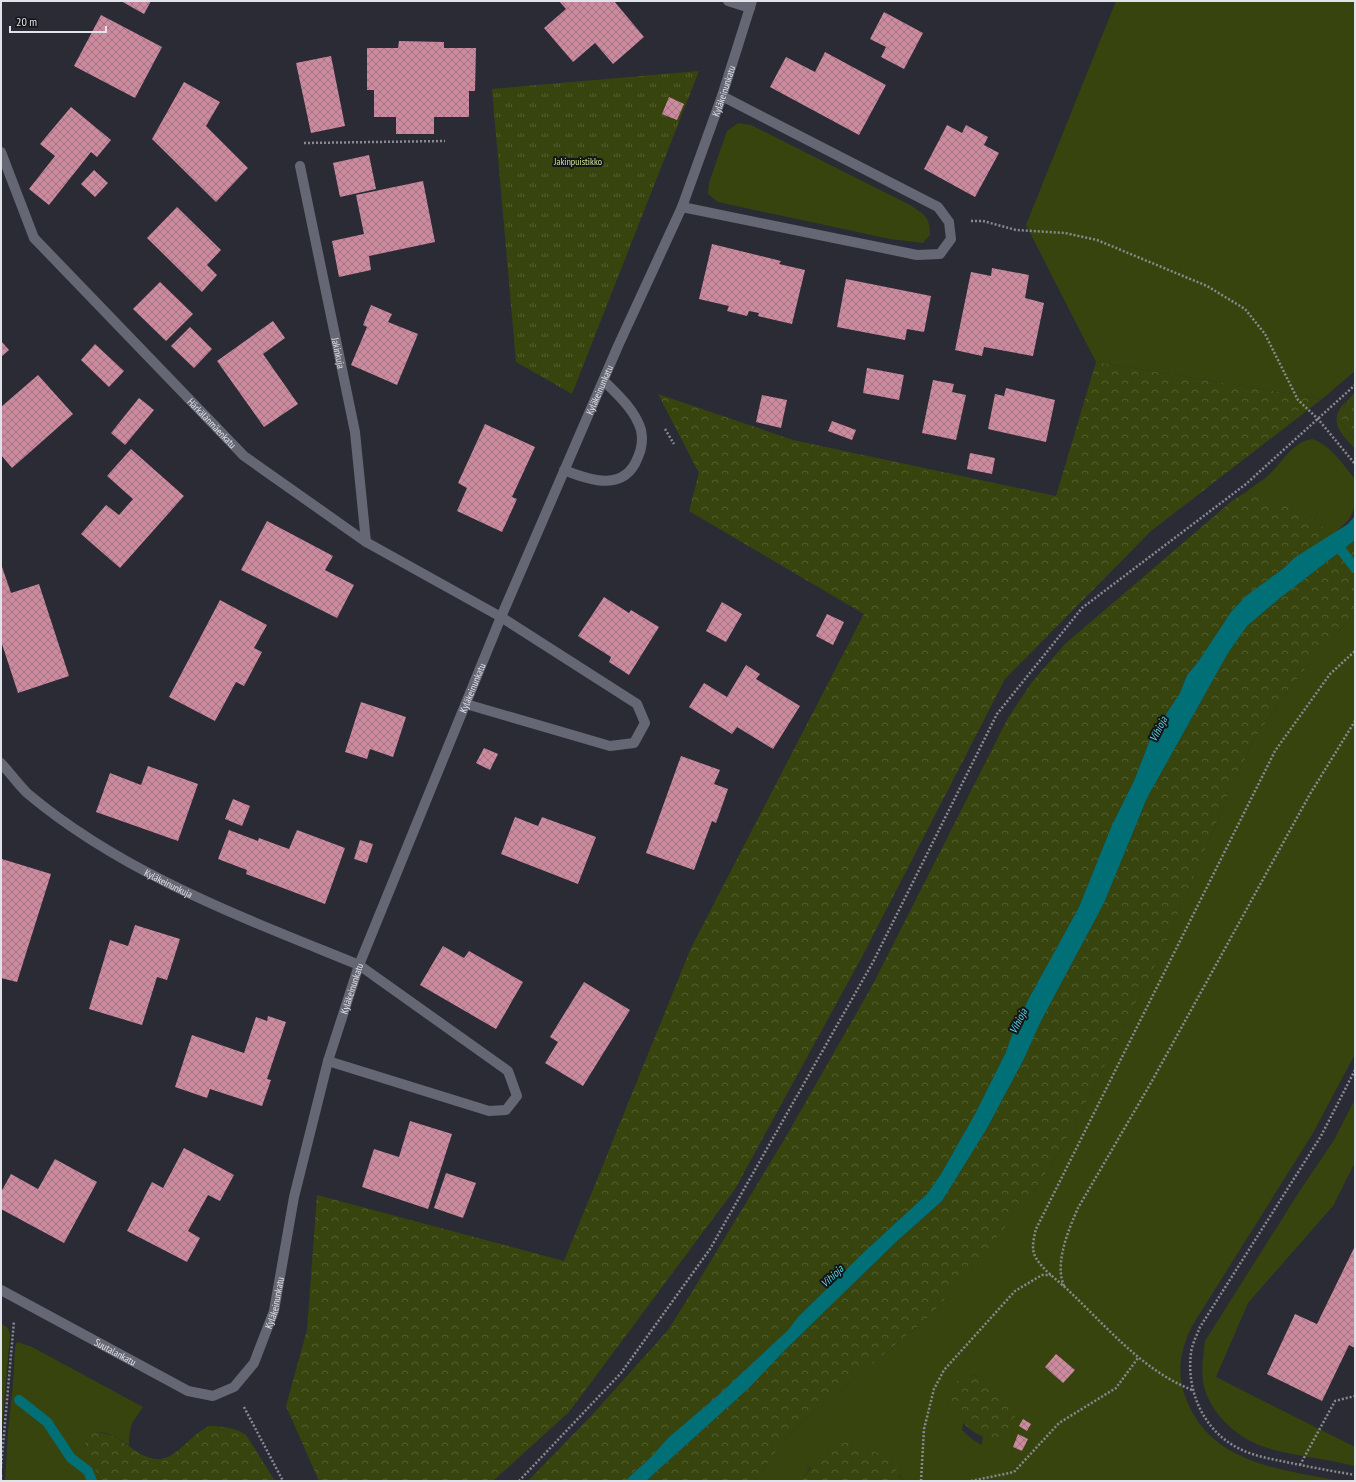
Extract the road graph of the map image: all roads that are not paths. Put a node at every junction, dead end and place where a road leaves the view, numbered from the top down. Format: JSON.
{"nodes":[{"id":1,"x":728,"y":1,"type":"edge"},
{"id":2,"x":751,"y":4,"type":"edge"},
{"id":3,"x":722,"y":96,"type":"junction"},
{"id":4,"x":1,"y":152,"type":"edge"},
{"id":5,"x":300,"y":166,"type":"dead end"},
{"id":6,"x":682,"y":207,"type":"junction"},
{"id":7,"x":604,"y":381,"type":"junction"},
{"id":8,"x":564,"y":470,"type":"junction"},
{"id":9,"x":366,"y":542,"type":"junction"},
{"id":10,"x":501,"y":617,"type":"junction"},
{"id":11,"x":466,"y":704,"type":"junction"},
{"id":12,"x":1,"y":763,"type":"edge"},
{"id":13,"x":359,"y":965,"type":"junction"},
{"id":14,"x":328,"y":1061,"type":"junction"},
{"id":15,"x":1,"y":1290,"type":"edge"},
{"id":16,"x":234,"y":1387,"type":"joint"}],
"edges":[{"from":1,"to":2,"type":"street"},
{"from":2,"to":3,"type":"street","name":"Kyläkeinunkatu"},
{"from":3,"to":6,"type":"street","name":"Kyläkeinunkatu"},
{"from":3,"to":6,"type":"street"},
{"from":4,"to":9,"type":"street","name":"Härkälänmäenkatu"},
{"from":5,"to":9,"type":"street","name":"Jakinkuja"},
{"from":6,"to":7,"type":"street","name":"Kyläkeinunkatu"},
{"from":7,"to":8,"type":"street","name":"Kyläkeinunkatu"},
{"from":7,"to":8,"type":"street"},
{"from":8,"to":10,"type":"street","name":"Kyläkeinunkatu"},
{"from":9,"to":10,"type":"street","name":"Härkälänmäenkatu"},
{"from":10,"to":11,"type":"street","name":"Kyläkeinunkatu"},
{"from":10,"to":11,"type":"street","name":"Härkälänmäenkatu"},
{"from":11,"to":13,"type":"street","name":"Kyläkeinunkatu"},
{"from":12,"to":13,"type":"street","name":"Kyläkeinunkuja"},
{"from":13,"to":14,"type":"street","name":"Kyläkeinunkatu"},
{"from":13,"to":14,"type":"street","name":"Kyläkeinunkuja"},
{"from":14,"to":16,"type":"street","name":"Kyläkeinunkatu"},
{"from":15,"to":16,"type":"street","name":"Suutalankatu"}]}
